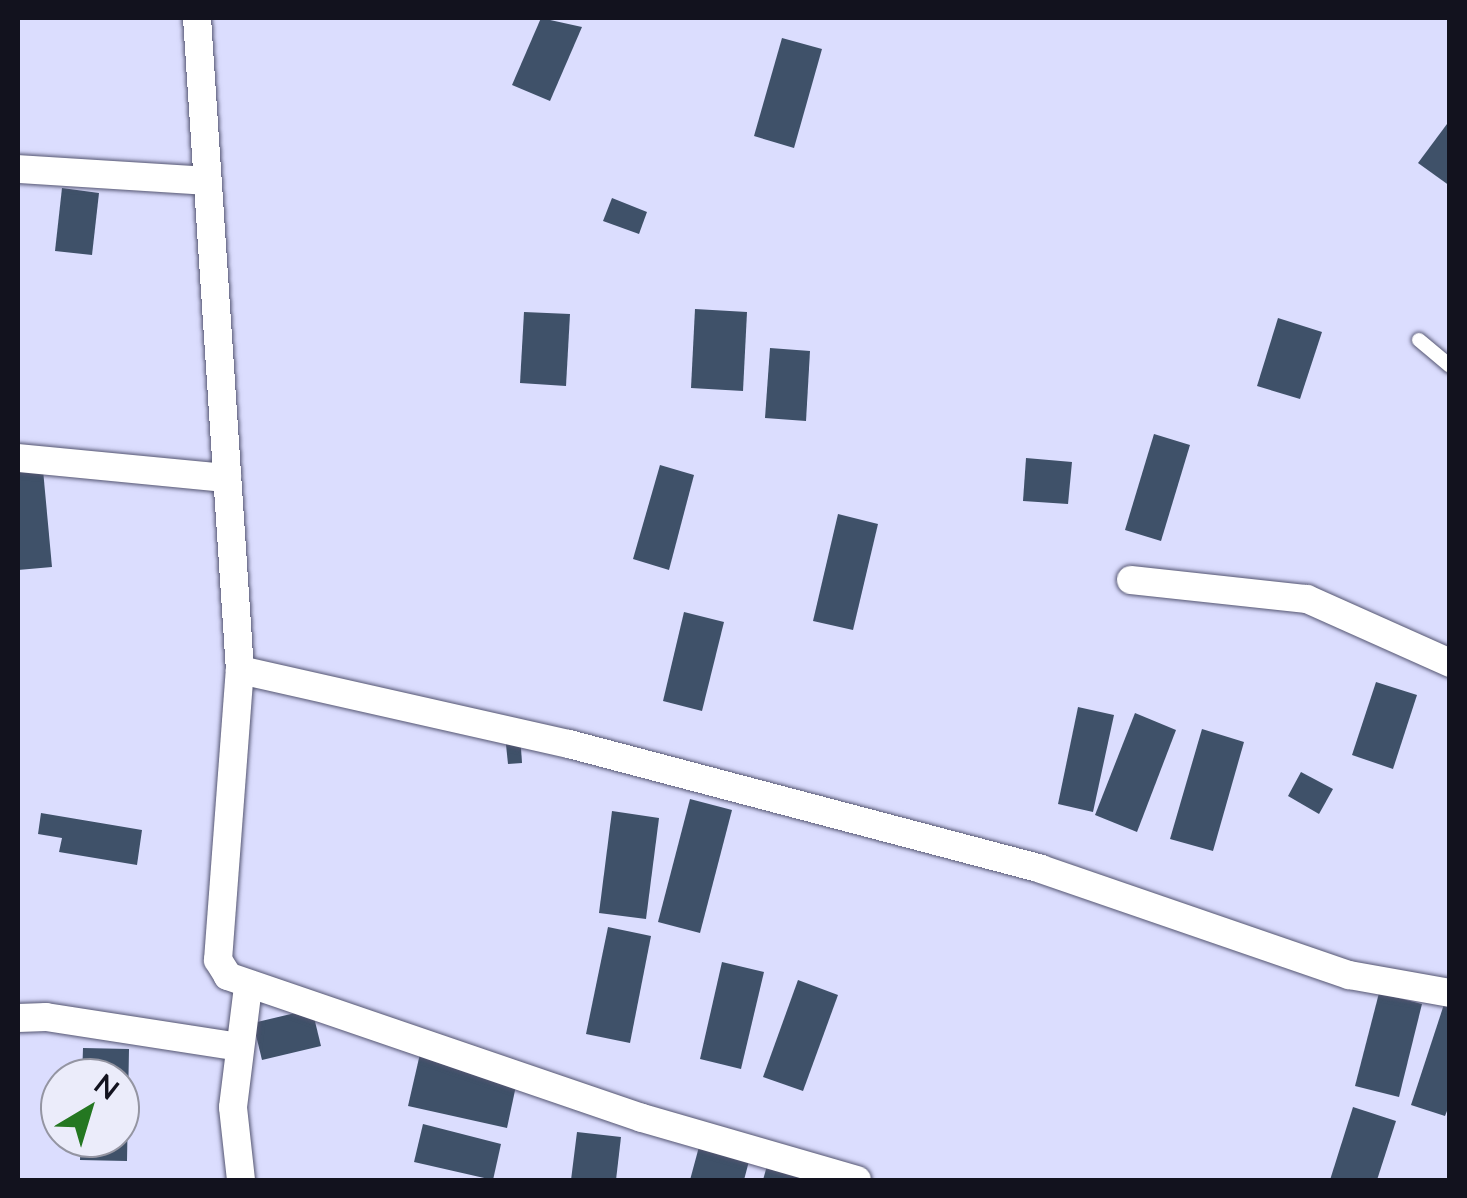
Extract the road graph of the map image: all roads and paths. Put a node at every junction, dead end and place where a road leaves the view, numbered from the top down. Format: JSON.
{"nodes":[{"id":1,"x":197,"y":18,"type":"edge"},
{"id":2,"x":18,"y":169,"type":"edge"},
{"id":3,"x":207,"y":182,"type":"junction"},
{"id":4,"x":1418,"y":340,"type":"dead end"},
{"id":5,"x":1450,"y":366,"type":"edge"},
{"id":6,"x":18,"y":458,"type":"edge"},
{"id":7,"x":227,"y":478,"type":"junction"},
{"id":8,"x":1131,"y":580,"type":"dead end"},
{"id":9,"x":1450,"y":663,"type":"edge"},
{"id":10,"x":240,"y":670,"type":"junction"},
{"id":11,"x":248,"y":987,"type":"junction"},
{"id":12,"x":1450,"y":993,"type":"edge"},
{"id":13,"x":18,"y":1018,"type":"edge"},
{"id":14,"x":240,"y":1048,"type":"junction"},
{"id":15,"x":241,"y":1180,"type":"edge"},
{"id":16,"x":857,"y":1180,"type":"edge"}],
"edges":[{"from":1,"to":3,"type":"street"},
{"from":2,"to":3,"type":"street"},
{"from":3,"to":7,"type":"street"},
{"from":4,"to":5,"type":"lane"},
{"from":6,"to":7,"type":"street"},
{"from":7,"to":10,"type":"street"},
{"from":8,"to":9,"type":"street"},
{"from":10,"to":11,"type":"street"},
{"from":10,"to":12,"type":"street"},
{"from":11,"to":14,"type":"street"},
{"from":11,"to":16,"type":"street"},
{"from":13,"to":14,"type":"street"},
{"from":14,"to":15,"type":"street"}]}
